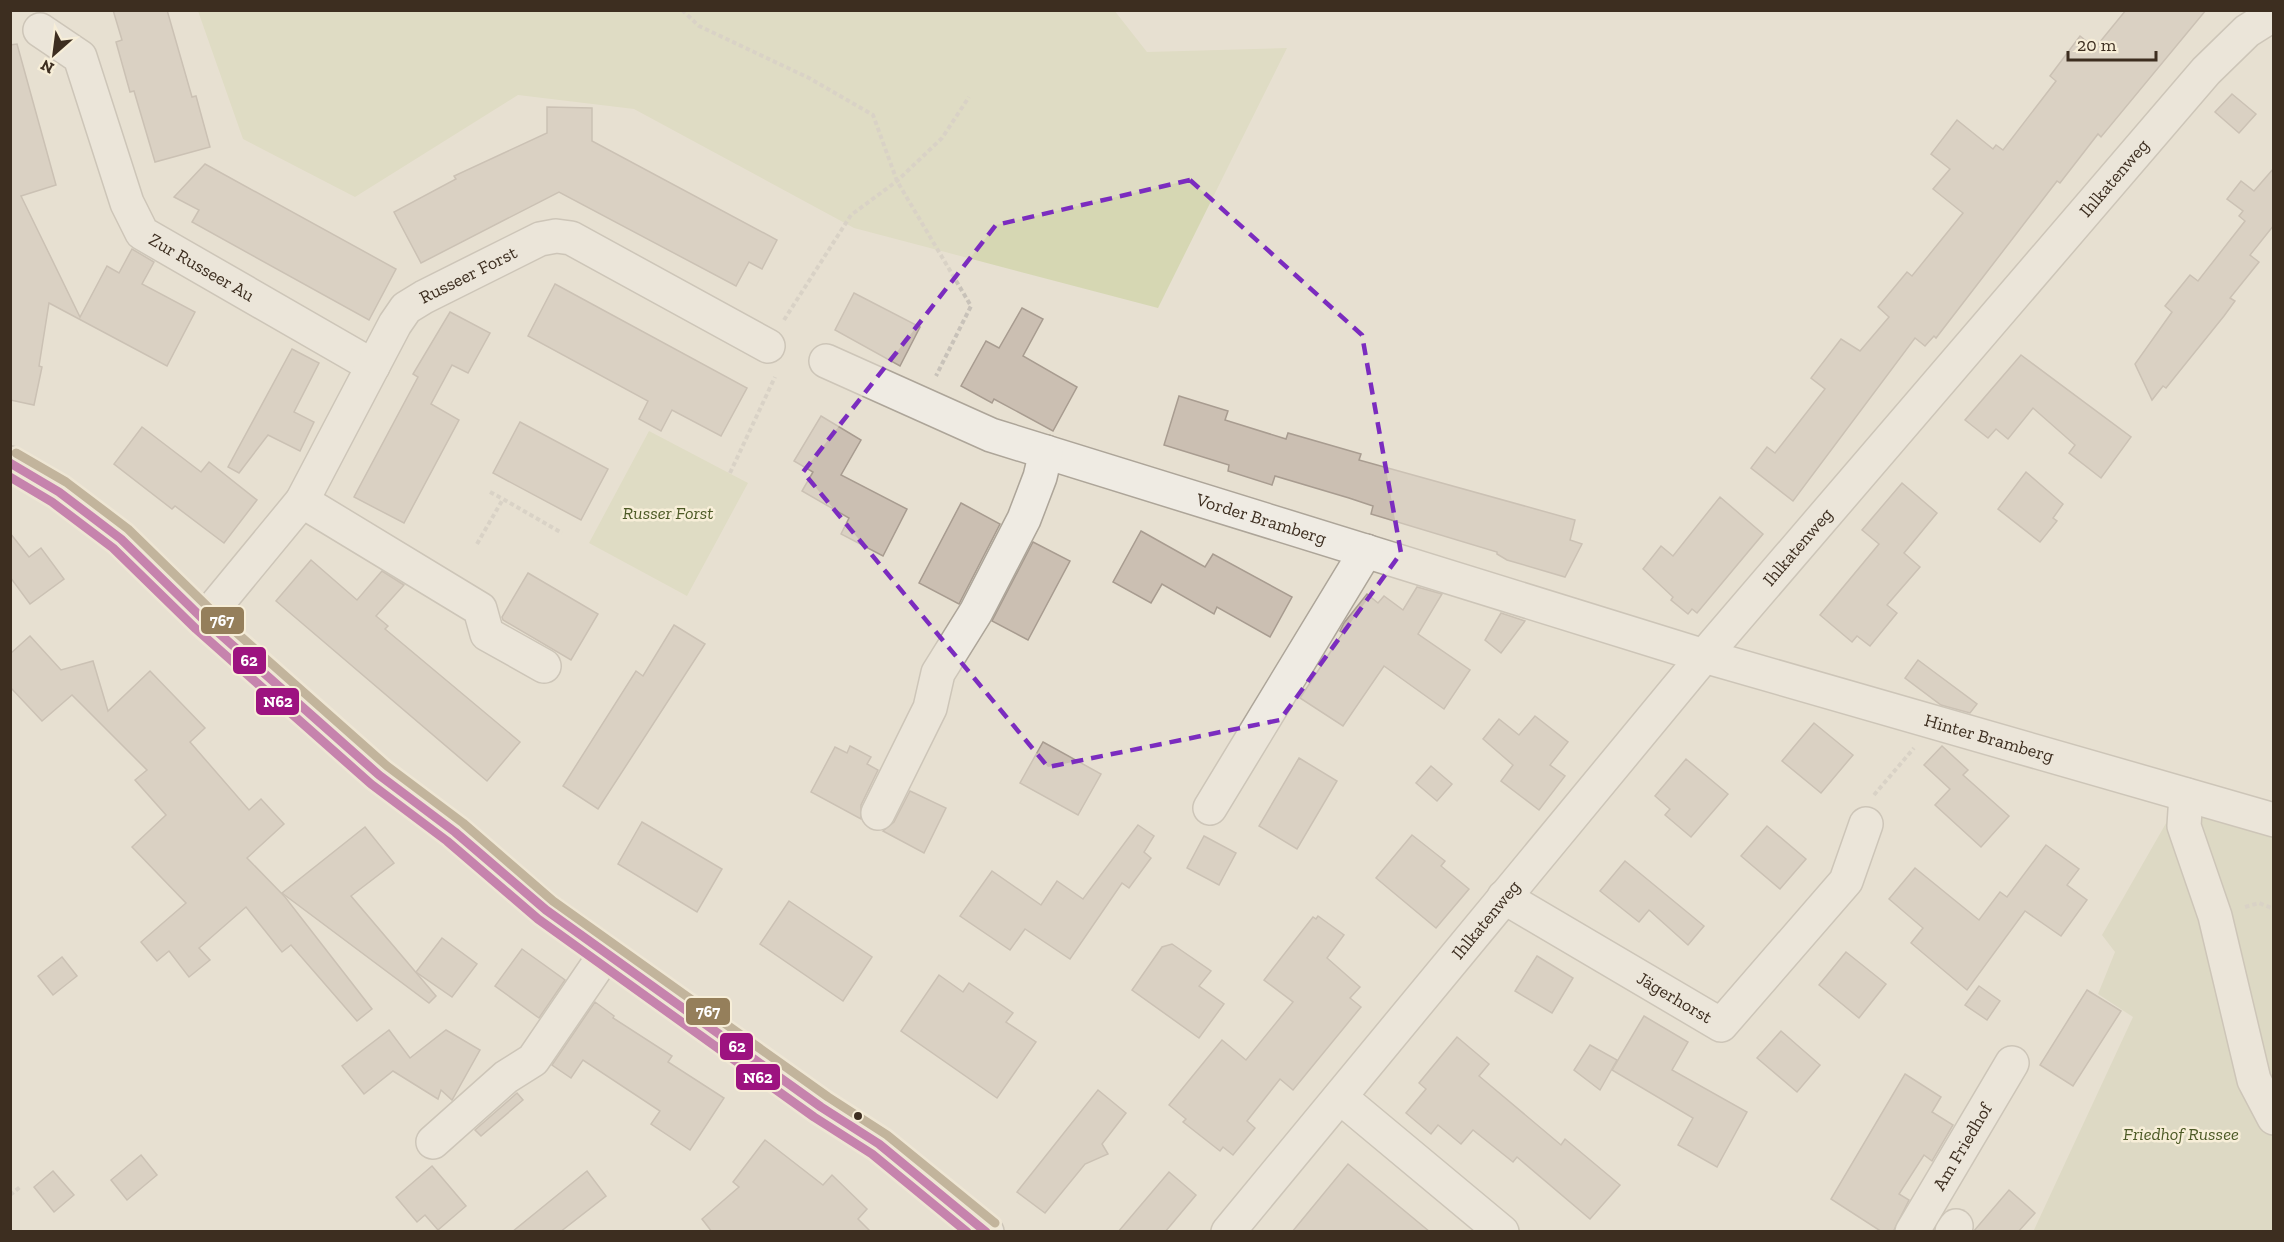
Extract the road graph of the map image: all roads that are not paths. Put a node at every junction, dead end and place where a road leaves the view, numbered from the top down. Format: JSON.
{"nodes":[{"id":1,"x":2274,"y":14,"type":"edge"},
{"id":2,"x":40,"y":30,"type":"dead end"},
{"id":3,"x":772,"y":359,"type":"road end"},
{"id":4,"x":826,"y":361,"type":"dead end"},
{"id":5,"x":373,"y":366,"type":"junction"},
{"id":6,"x":1046,"y":452,"type":"junction"},
{"id":7,"x":10,"y":463,"type":"edge"},
{"id":8,"x":302,"y":501,"type":"junction"},
{"id":9,"x":1366,"y":551,"type":"junction"},
{"id":10,"x":204,"y":620,"type":"junction"},
{"id":11,"x":1704,"y":656,"type":"junction"},
{"id":12,"x":544,"y":666,"type":"dead end"},
{"id":13,"x":2186,"y":795,"type":"junction"},
{"id":14,"x":1210,"y":808,"type":"dead end"},
{"id":15,"x":878,"y":813,"type":"dead end"},
{"id":16,"x":2274,"y":820,"type":"edge"},
{"id":17,"x":1866,"y":824,"type":"road end"},
{"id":18,"x":1504,"y":897,"type":"junction"},
{"id":19,"x":606,"y":953,"type":"junction"},
{"id":20,"x":2012,"y":1062,"type":"dead end"},
{"id":21,"x":1340,"y":1097,"type":"junction"},
{"id":22,"x":2274,"y":1118,"type":"edge"},
{"id":23,"x":433,"y":1142,"type":"dead end"},
{"id":24,"x":987,"y":1232,"type":"edge"},
{"id":25,"x":1228,"y":1232,"type":"edge"},
{"id":26,"x":1502,"y":1232,"type":"edge"},
{"id":27,"x":1912,"y":1232,"type":"edge"}],
"edges":[{"from":1,"to":11,"type":"street","name":"Ihlkatenweg"},
{"from":2,"to":5,"type":"street","name":"Zur Russeer Au"},
{"from":3,"to":5,"type":"street","name":"Russeer Forst"},
{"from":4,"to":6,"type":"street","name":"Vorder Bramberg"},
{"from":5,"to":8,"type":"street","name":"Russeer Forst"},
{"from":6,"to":9,"type":"street","name":"Vorder Bramberg"},
{"from":6,"to":15,"type":"street"},
{"from":7,"to":10,"type":"street"},
{"from":8,"to":10,"type":"street","name":"Russeer Forst"},
{"from":8,"to":12,"type":"street"},
{"from":9,"to":11,"type":"street","name":"Vorder Bramberg"},
{"from":9,"to":14,"type":"street"},
{"from":10,"to":19,"type":"street"},
{"from":11,"to":13,"type":"street","name":"Hinter Bramberg"},
{"from":11,"to":18,"type":"street","name":"Ihlkatenweg"},
{"from":13,"to":16,"type":"street","name":"Hinter Bramberg"},
{"from":13,"to":22,"type":"street"},
{"from":17,"to":18,"type":"street","name":"Jägerhorst"},
{"from":18,"to":21,"type":"street","name":"Ihlkatenweg"},
{"from":19,"to":23,"type":"street"},
{"from":19,"to":24,"type":"street"},
{"from":20,"to":27,"type":"street","name":"Am Friedhof"},
{"from":21,"to":25,"type":"street","name":"Ihlkatenweg"},
{"from":21,"to":26,"type":"street"}]}
